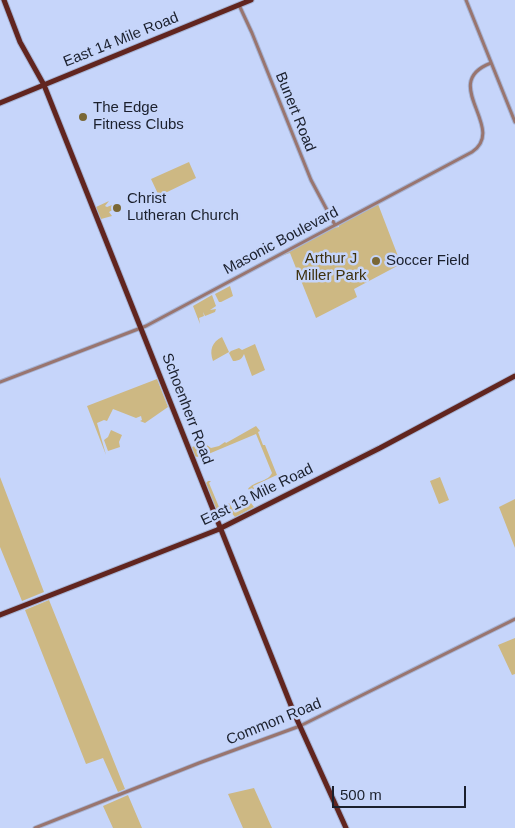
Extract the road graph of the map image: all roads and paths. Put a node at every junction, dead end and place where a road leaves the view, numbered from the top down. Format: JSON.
{"nodes":[{"id":1,"x":4,"y":0,"type":"edge"},
{"id":2,"x":251,"y":0,"type":"edge"},
{"id":3,"x":466,"y":0,"type":"edge"},
{"id":4,"x":239,"y":5,"type":"junction"},
{"id":5,"x":491,"y":63,"type":"junction"},
{"id":6,"x":44,"y":84,"type":"junction"},
{"id":7,"x":0,"y":103,"type":"edge"},
{"id":8,"x":515,"y":122,"type":"edge"},
{"id":9,"x":335,"y":225,"type":"junction"},
{"id":10,"x":142,"y":328,"type":"junction"},
{"id":11,"x":515,"y":376,"type":"edge"},
{"id":12,"x":0,"y":382,"type":"edge"},
{"id":13,"x":220,"y":528,"type":"junction"},
{"id":14,"x":0,"y":615,"type":"edge"},
{"id":15,"x":515,"y":620,"type":"edge"},
{"id":16,"x":300,"y":726,"type":"junction"},
{"id":17,"x":35,"y":828,"type":"edge"},
{"id":18,"x":346,"y":828,"type":"edge"}],
"edges":[{"from":1,"to":6,"type":"main road","name":"Schoenherr Road"},
{"from":2,"to":4,"type":"main road","name":"East 14 Mile Road"},
{"from":3,"to":5,"type":"street"},
{"from":4,"to":6,"type":"main road","name":"East 14 Mile Road"},
{"from":4,"to":9,"type":"street","name":"Bunert Road"},
{"from":5,"to":8,"type":"street"},
{"from":5,"to":9,"type":"street","name":"Masonic Boulevard"},
{"from":6,"to":7,"type":"main road","name":"East 14 Mile Road"},
{"from":6,"to":10,"type":"main road","name":"Schoenherr Road"},
{"from":9,"to":10,"type":"street","name":"Masonic Boulevard"},
{"from":10,"to":12,"type":"street","name":"Masonic Boulevard"},
{"from":10,"to":13,"type":"main road","name":"Schoenherr Road"},
{"from":11,"to":13,"type":"main road","name":"East 13 Mile Road"},
{"from":13,"to":14,"type":"main road","name":"East 13 Mile Road"},
{"from":13,"to":16,"type":"main road","name":"Schoenherr Road"},
{"from":15,"to":16,"type":"street","name":"Common Road"},
{"from":16,"to":17,"type":"street","name":"Common Road"},
{"from":16,"to":18,"type":"main road","name":"Schoenherr Road"}]}
